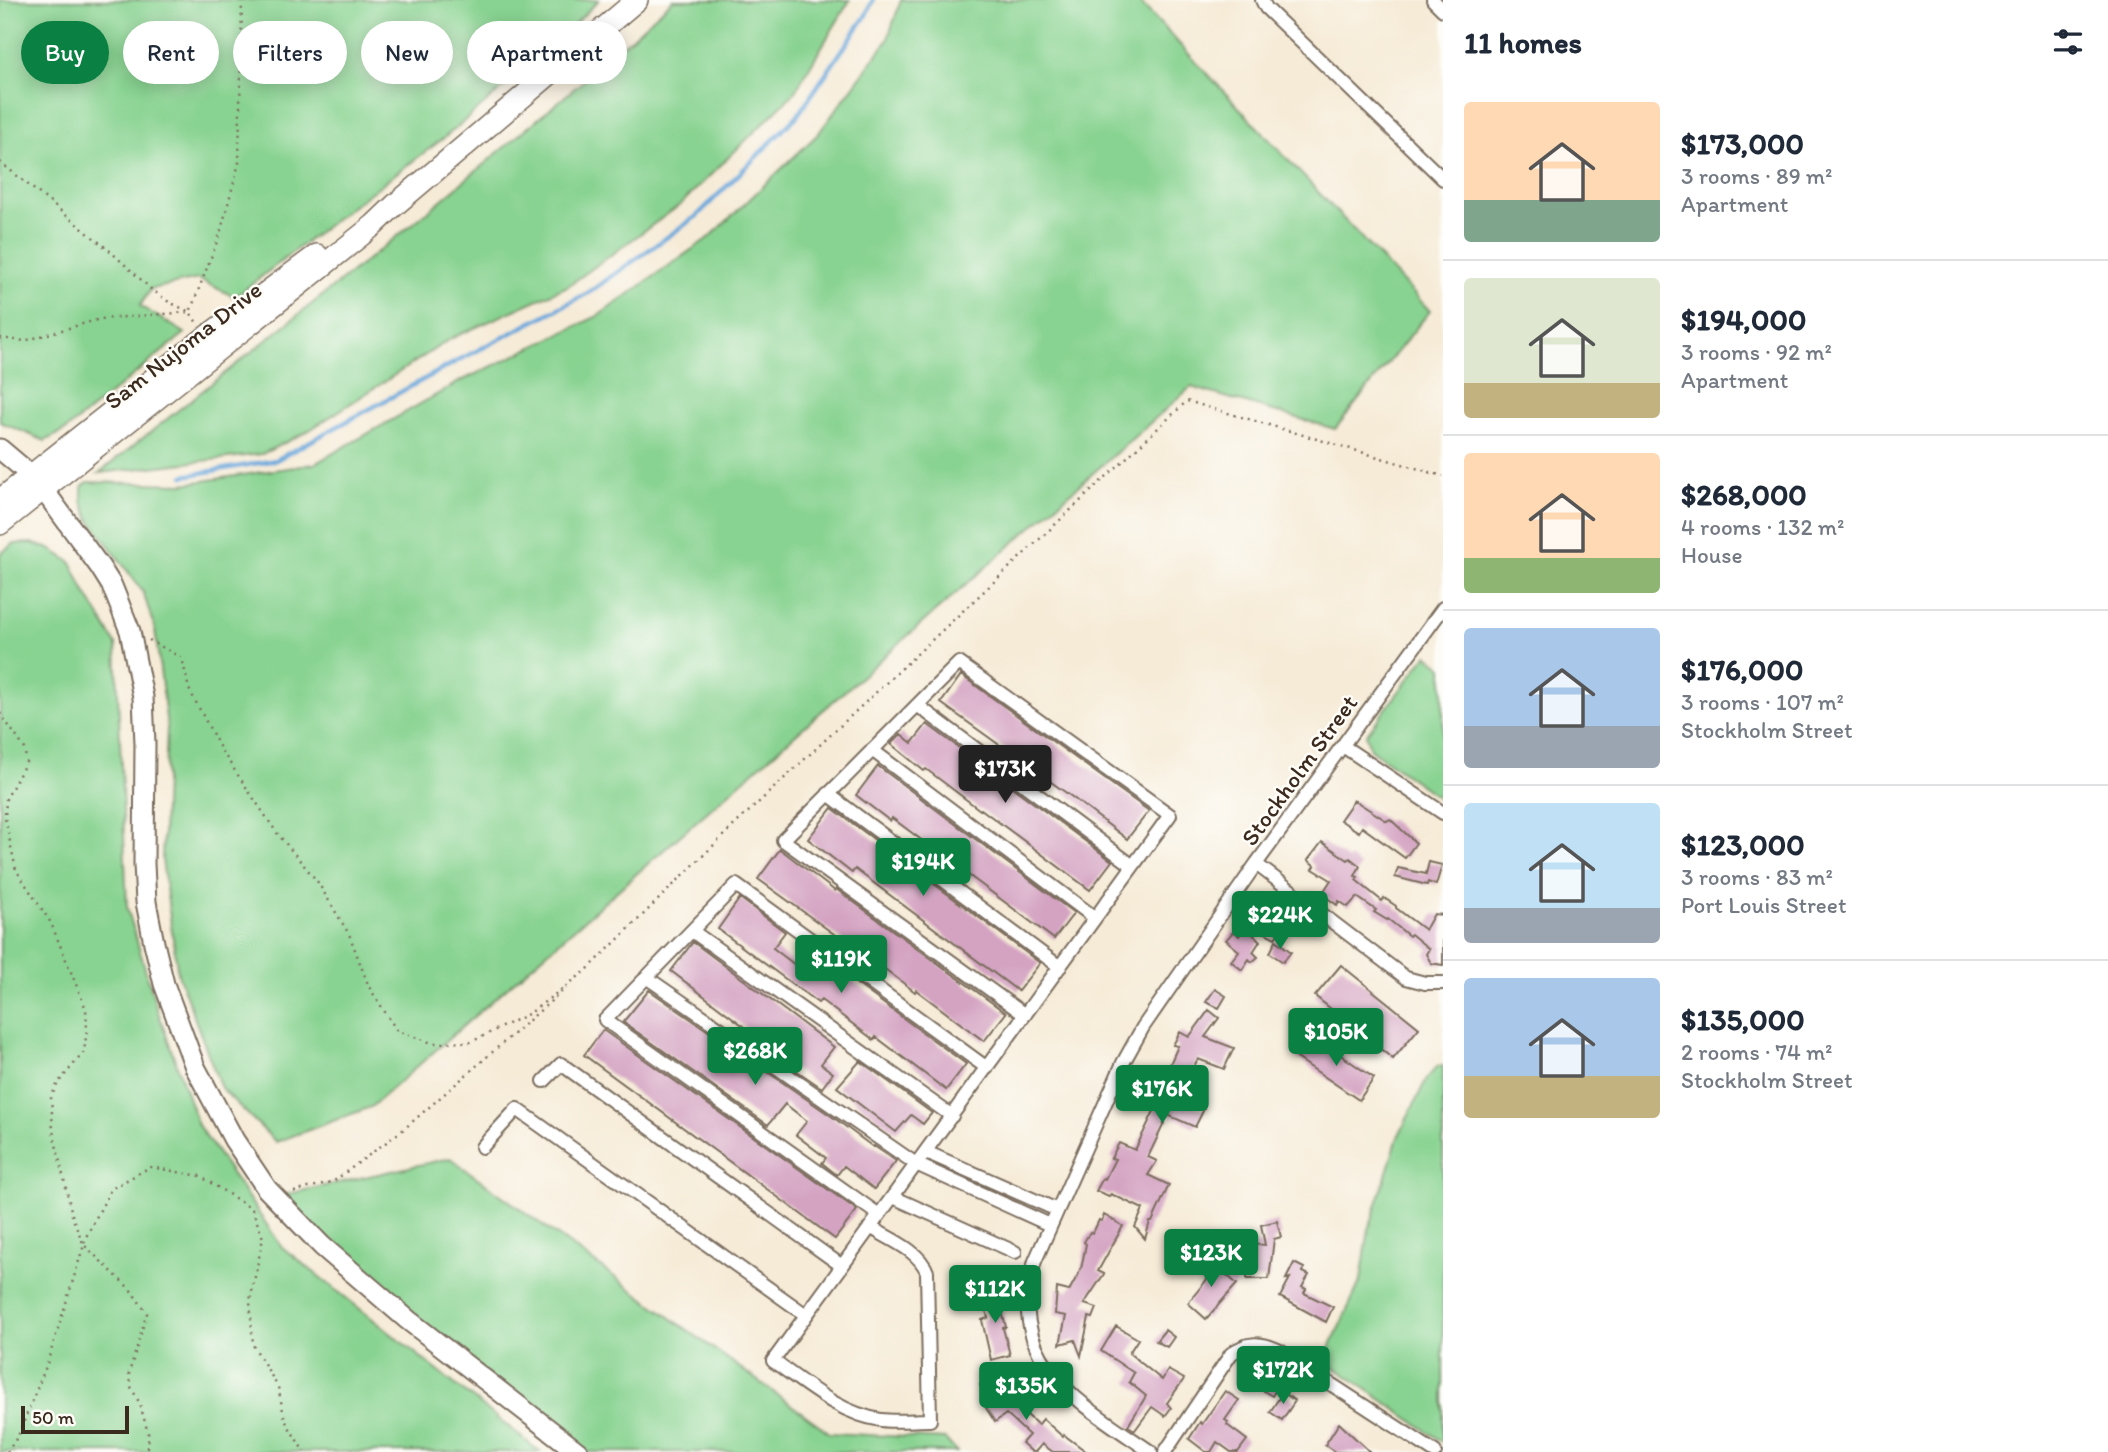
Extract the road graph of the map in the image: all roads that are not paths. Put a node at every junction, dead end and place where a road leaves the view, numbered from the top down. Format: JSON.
{"nodes":[{"id":1,"x":637,"y":0,"type":"edge"},
{"id":2,"x":1262,"y":0,"type":"edge"},
{"id":3,"x":1433,"y":0,"type":"edge"},
{"id":4,"x":1443,"y":10,"type":"edge"},
{"id":5,"x":1443,"y":179,"type":"edge"},
{"id":6,"x":395,"y":205,"type":"junction"},
{"id":7,"x":0,"y":449,"type":"edge"},
{"id":8,"x":37,"y":483,"type":"junction"},
{"id":9,"x":0,"y":500,"type":"edge"},
{"id":10,"x":0,"y":524,"type":"edge"},
{"id":11,"x":1443,"y":608,"type":"edge"},
{"id":12,"x":917,"y":705,"type":"junction"},
{"id":13,"x":1343,"y":746,"type":"junction"},
{"id":14,"x":872,"y":750,"type":"junction"},
{"id":15,"x":828,"y":794,"type":"junction"},
{"id":16,"x":1443,"y":813,"type":"edge"},
{"id":17,"x":1256,"y":864,"type":"junction"},
{"id":18,"x":1132,"y":866,"type":"junction"},
{"id":19,"x":1096,"y":918,"type":"junction"},
{"id":20,"x":692,"y":931,"type":"junction"},
{"id":21,"x":1060,"y":967,"type":"junction"},
{"id":22,"x":646,"y":977,"type":"junction"},
{"id":23,"x":1443,"y":983,"type":"edge"},
{"id":24,"x":1025,"y":1015,"type":"junction"},
{"id":25,"x":987,"y":1068,"type":"junction"},
{"id":26,"x":544,"y":1081,"type":"dead end"},
{"id":27,"x":952,"y":1116,"type":"junction"},
{"id":28,"x":482,"y":1147,"type":"dead end"},
{"id":29,"x":926,"y":1152,"type":"junction"},
{"id":30,"x":916,"y":1164,"type":"junction"},
{"id":31,"x":893,"y":1197,"type":"junction"},
{"id":32,"x":1057,"y":1210,"type":"junction"},
{"id":33,"x":879,"y":1215,"type":"junction"},
{"id":34,"x":1050,"y":1225,"type":"junction"},
{"id":35,"x":870,"y":1227,"type":"junction"},
{"id":36,"x":1015,"y":1252,"type":"dead end"},
{"id":37,"x":842,"y":1266,"type":"junction"},
{"id":38,"x":806,"y":1315,"type":"junction"},
{"id":39,"x":578,"y":1452,"type":"edge"},
{"id":40,"x":1151,"y":1452,"type":"edge"},
{"id":41,"x":1166,"y":1452,"type":"edge"},
{"id":42,"x":1435,"y":1452,"type":"edge"}],
"edges":[{"from":1,"to":6,"type":"main road","name":"Sam Nujoma Drive"},
{"from":2,"to":5,"type":"street"},
{"from":3,"to":4,"type":"street"},
{"from":6,"to":8,"type":"main road","name":"Sam Nujoma Drive"},
{"from":6,"to":8,"type":"main road","name":"Sam Nujoma Drive"},
{"from":7,"to":8,"type":"main road"},
{"from":8,"to":9,"type":"main road","name":"Sam Nujoma Drive"},
{"from":8,"to":10,"type":"main road","name":"Sam Nujoma Drive"},
{"from":8,"to":39,"type":"main road"},
{"from":11,"to":13,"type":"street","name":"Stockholm Street"},
{"from":12,"to":14,"type":"street"},
{"from":12,"to":18,"type":"street"},
{"from":12,"to":18,"type":"street"},
{"from":13,"to":16,"type":"street"},
{"from":13,"to":17,"type":"street","name":"Stockholm Street"},
{"from":14,"to":15,"type":"street"},
{"from":14,"to":19,"type":"street"},
{"from":15,"to":21,"type":"street"},
{"from":15,"to":24,"type":"street"},
{"from":17,"to":23,"type":"street"},
{"from":17,"to":32,"type":"street","name":"Stockholm Street"},
{"from":18,"to":19,"type":"street"},
{"from":19,"to":21,"type":"street"},
{"from":20,"to":22,"type":"street"},
{"from":20,"to":25,"type":"street"},
{"from":20,"to":27,"type":"street"},
{"from":21,"to":24,"type":"street"},
{"from":22,"to":30,"type":"street"},
{"from":22,"to":33,"type":"street"},
{"from":24,"to":25,"type":"street"},
{"from":25,"to":27,"type":"street"},
{"from":26,"to":37,"type":"street"},
{"from":27,"to":29,"type":"street"},
{"from":28,"to":38,"type":"street"},
{"from":29,"to":30,"type":"street"},
{"from":29,"to":32,"type":"street"},
{"from":30,"to":31,"type":"street"},
{"from":30,"to":34,"type":"street"},
{"from":31,"to":33,"type":"street"},
{"from":31,"to":36,"type":"street"},
{"from":32,"to":34,"type":"street","name":"Stockholm Street"},
{"from":33,"to":35,"type":"street"},
{"from":34,"to":40,"type":"street","name":"Stockholm Street"},
{"from":35,"to":37,"type":"street"},
{"from":35,"to":38,"type":"street"},
{"from":37,"to":38,"type":"street"},
{"from":41,"to":42,"type":"street"}]}
